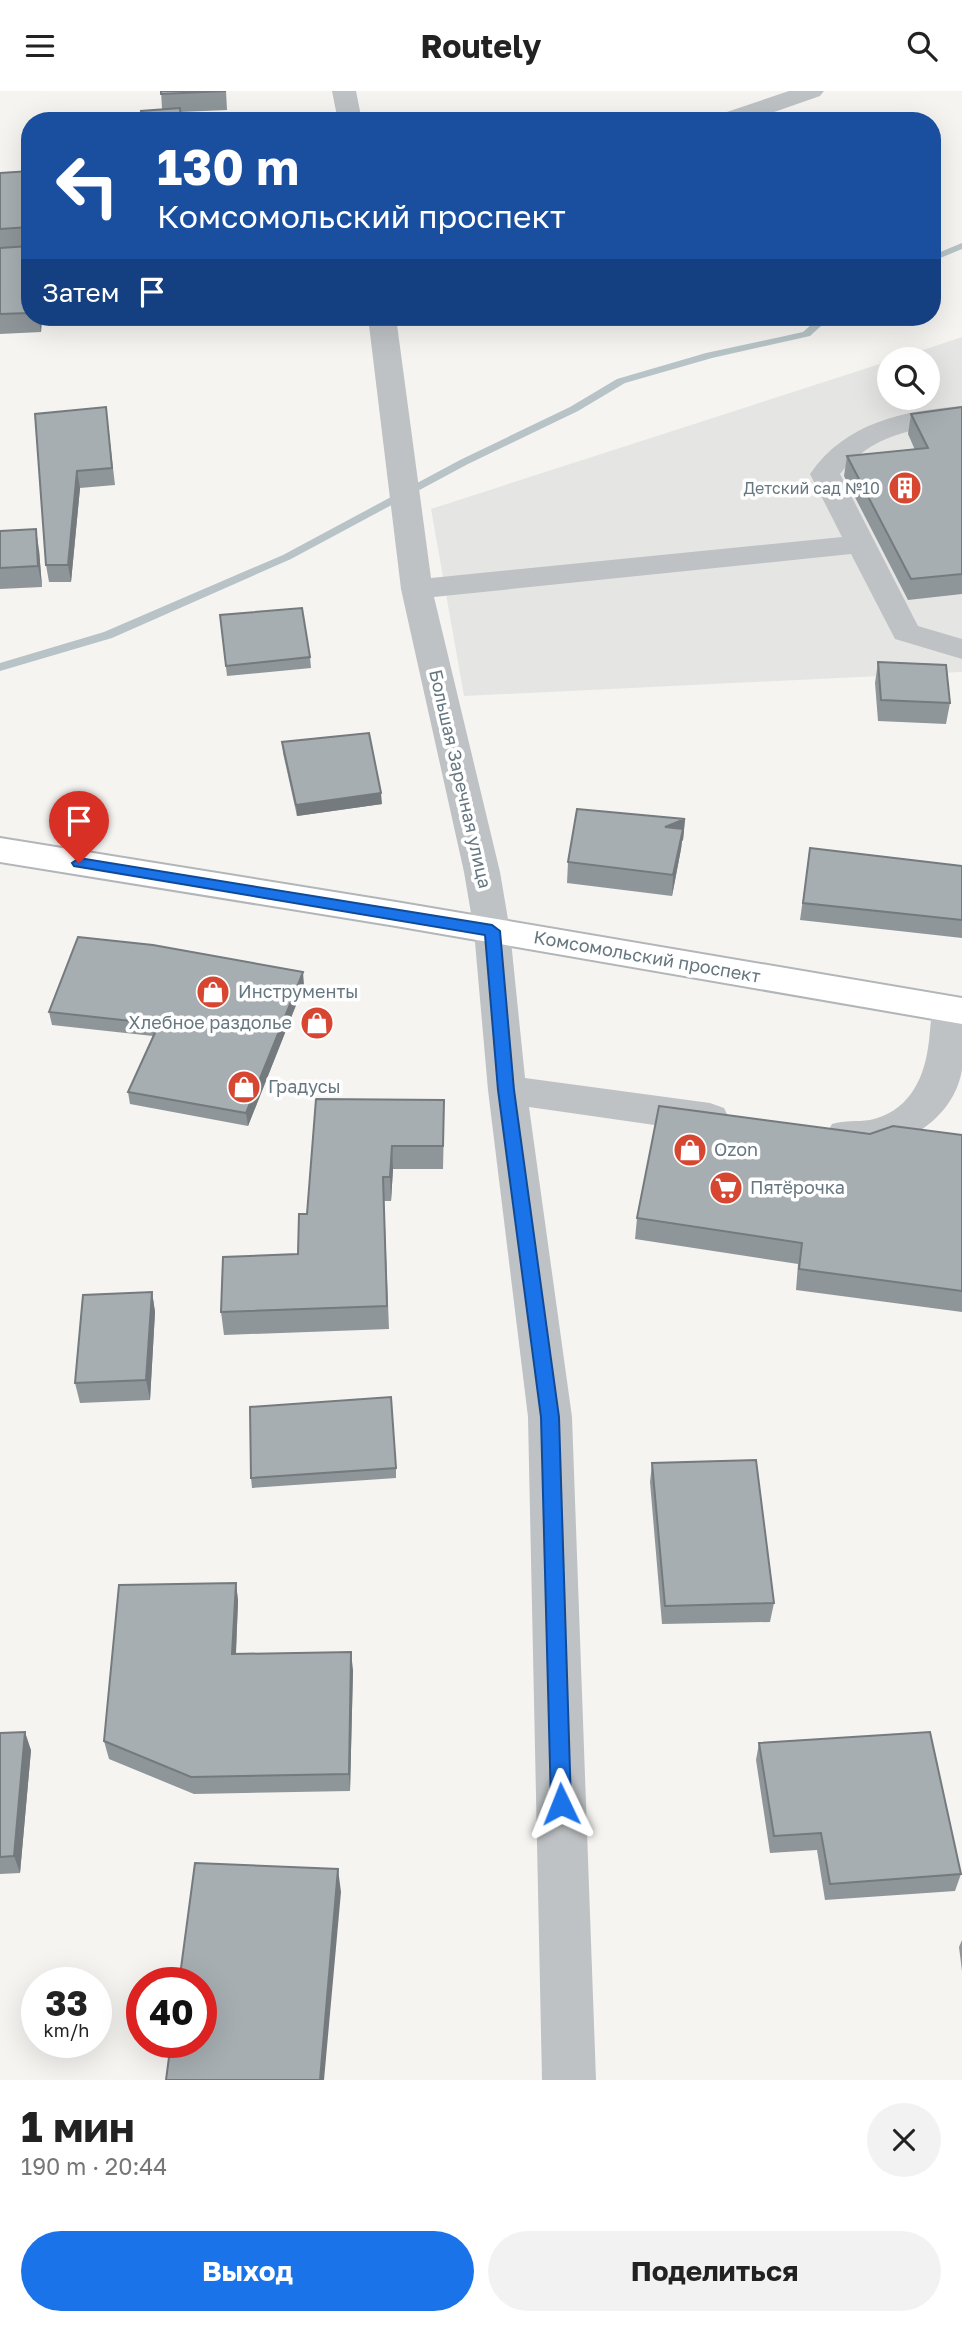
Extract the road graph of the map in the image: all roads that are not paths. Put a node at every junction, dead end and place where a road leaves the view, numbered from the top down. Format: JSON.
{"nodes":[{"id":1,"x":344,"y":91,"type":"edge"},
{"id":2,"x":812,"y":91,"type":"edge"},
{"id":3,"x":348,"y":112,"type":"edge"},
{"id":4,"x":750,"y":112,"type":"edge"},
{"id":5,"x":383,"y":326,"type":"edge"},
{"id":6,"x":962,"y":415,"type":"edge"},
{"id":7,"x":861,"y":544,"type":"junction"},
{"id":8,"x":417,"y":589,"type":"junction"},
{"id":9,"x":962,"y":649,"type":"edge"},
{"id":10,"x":0,"y":850,"type":"edge"},
{"id":11,"x":492,"y":931,"type":"junction"},
{"id":12,"x":956,"y":1010,"type":"edge"},
{"id":13,"x":506,"y":1090,"type":"junction"},
{"id":14,"x":742,"y":1122,"type":"edge"},
{"id":15,"x":811,"y":1131,"type":"edge"},
{"id":16,"x":569,"y":2080,"type":"edge"}],
"edges":[{"from":1,"to":3,"type":"street"},
{"from":2,"to":4,"type":"street"},
{"from":5,"to":8,"type":"street","name":"Большая Заречная улица"},
{"from":6,"to":7,"type":"street"},
{"from":7,"to":8,"type":"street"},
{"from":7,"to":9,"type":"street"},
{"from":8,"to":11,"type":"street","name":"Большая Заречная улица"},
{"from":10,"to":11,"type":"main road","name":"Комсомольский проспект"},
{"from":11,"to":12,"type":"main road","name":"Комсомольский проспект"},
{"from":11,"to":13,"type":"street","name":"Большая Заречная улица"},
{"from":12,"to":15,"type":"street"},
{"from":13,"to":14,"type":"street"},
{"from":13,"to":16,"type":"street","name":"Большая Заречная улица"}]}
